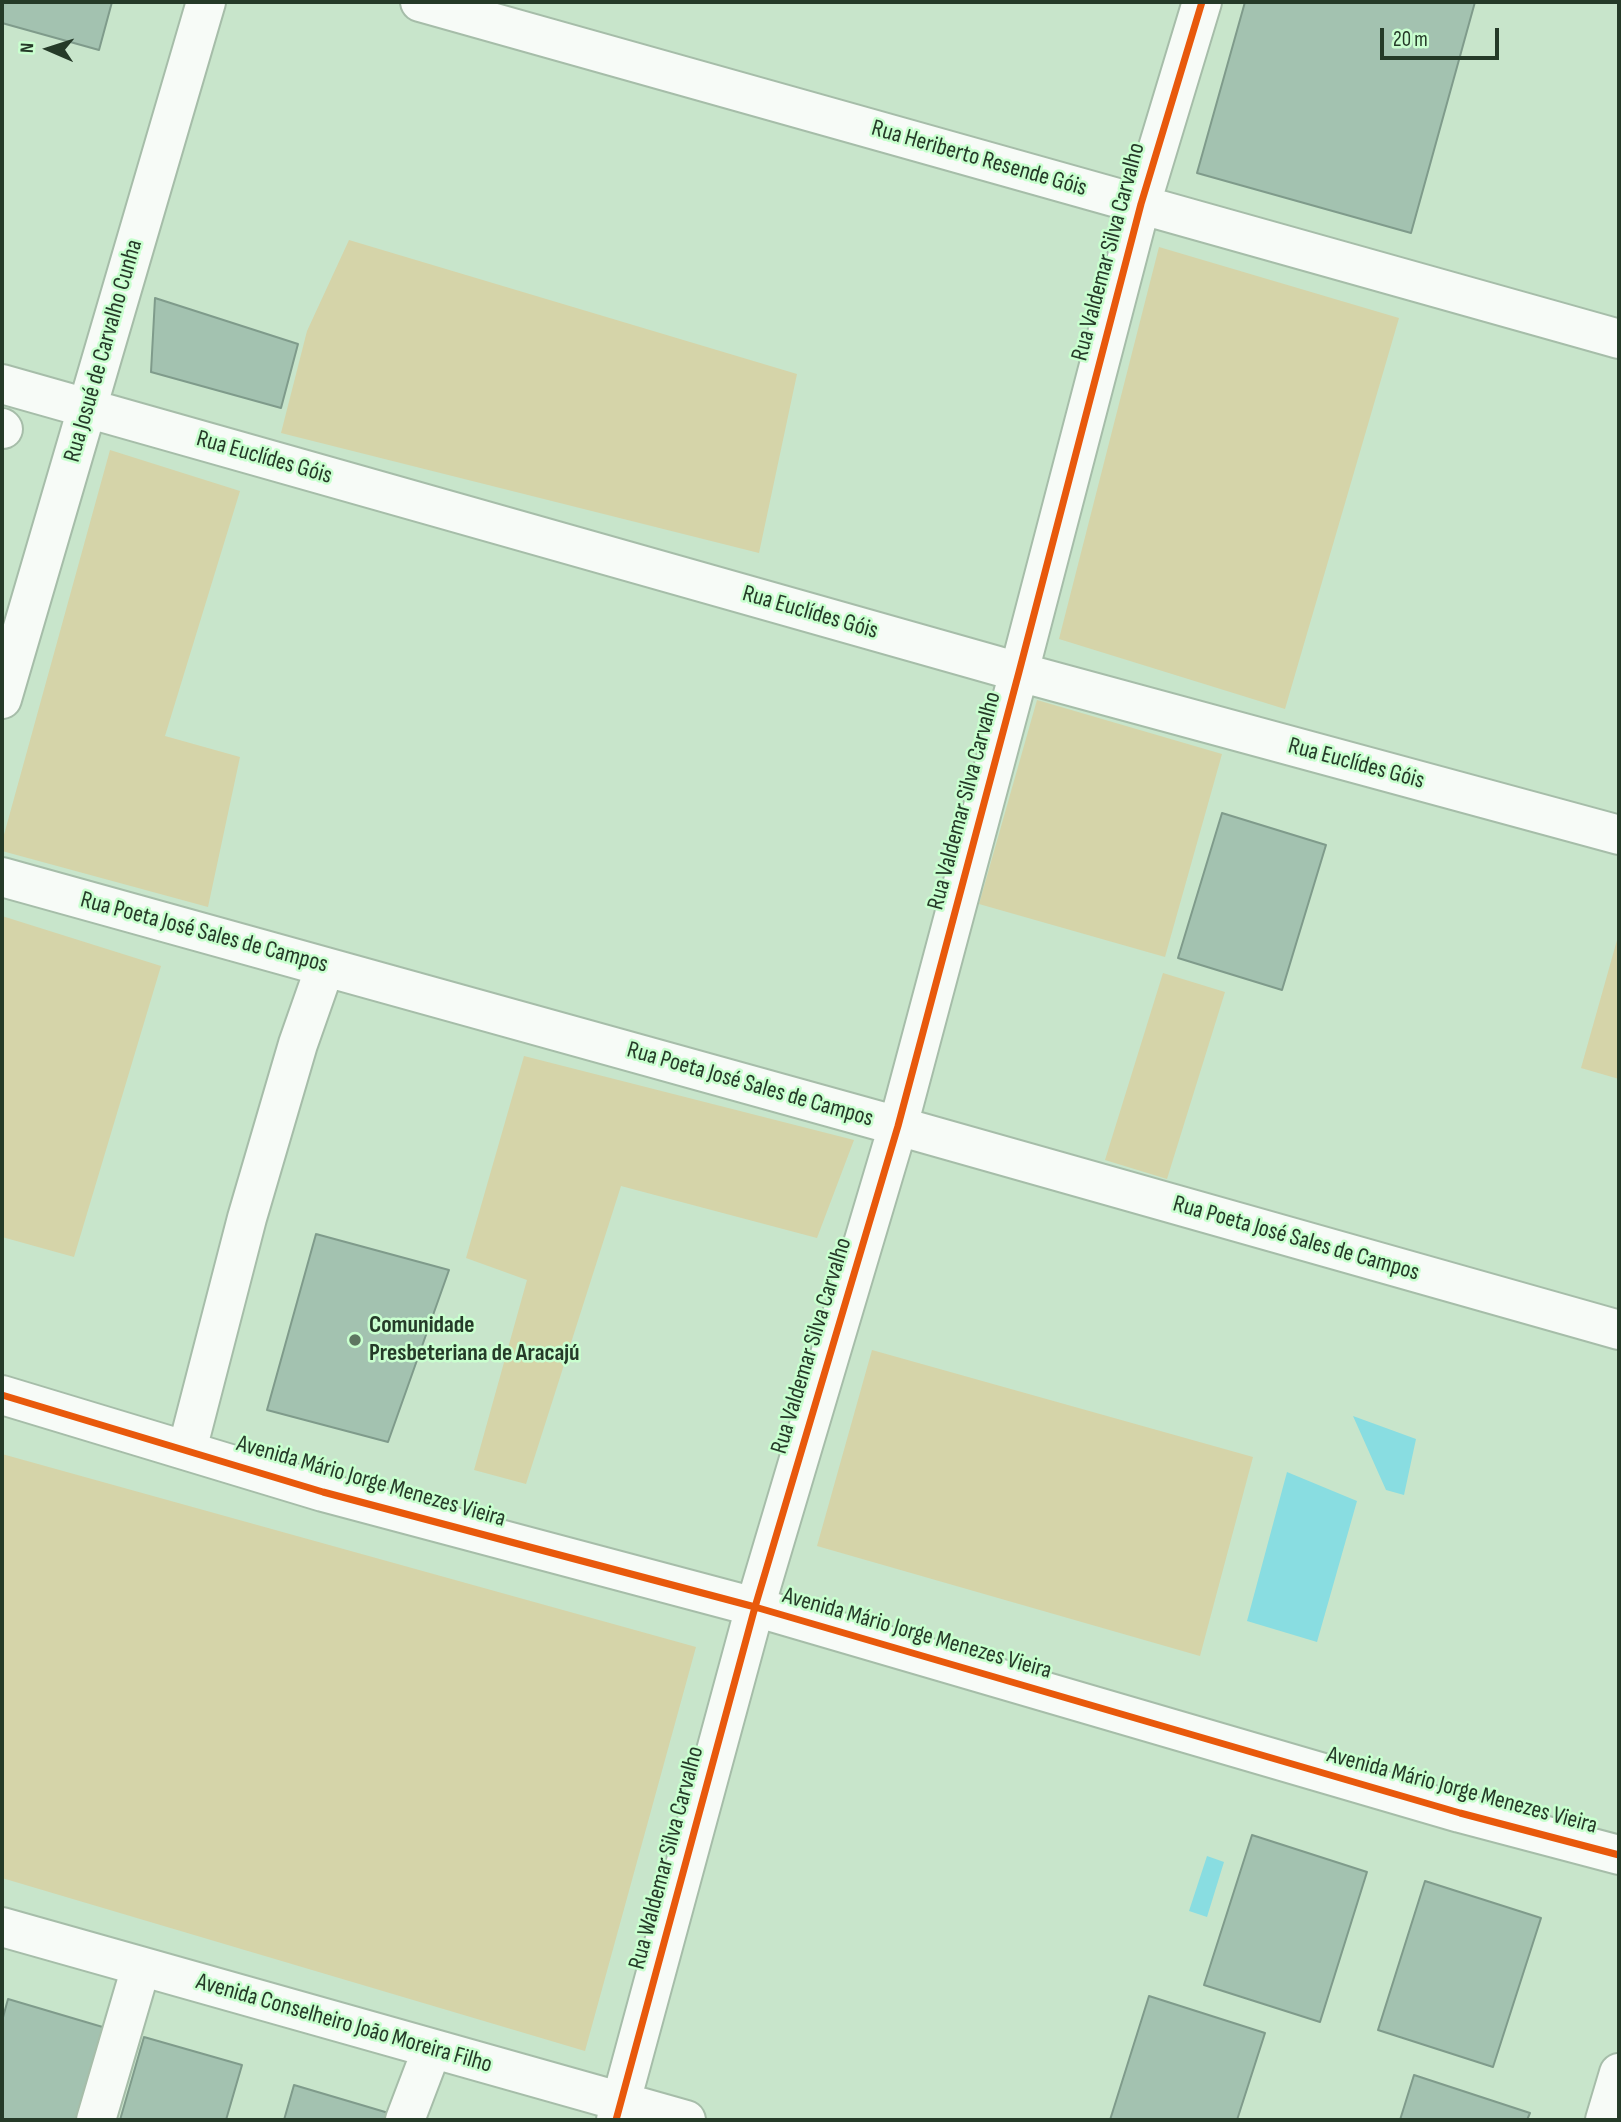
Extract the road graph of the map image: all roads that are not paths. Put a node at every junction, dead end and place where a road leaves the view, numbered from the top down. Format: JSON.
{"nodes":[{"id":1,"x":206,"y":2,"type":"edge"},
{"id":2,"x":420,"y":2,"type":"edge"},
{"id":3,"x":1202,"y":2,"type":"edge"},
{"id":4,"x":1140,"y":204,"type":"junction"},
{"id":5,"x":1619,"y":339,"type":"edge"},
{"id":6,"x":2,"y":384,"type":"edge"},
{"id":7,"x":87,"y":408,"type":"junction"},
{"id":8,"x":1019,"y":672,"type":"junction"},
{"id":9,"x":2,"y":699,"type":"edge"},
{"id":10,"x":1619,"y":835,"type":"edge"},
{"id":11,"x":2,"y":877,"type":"edge"},
{"id":12,"x":325,"y":967,"type":"junction"},
{"id":13,"x":898,"y":1126,"type":"junction"},
{"id":14,"x":1619,"y":1330,"type":"edge"},
{"id":15,"x":2,"y":1395,"type":"edge"},
{"id":16,"x":187,"y":1450,"type":"junction"},
{"id":17,"x":755,"y":1607,"type":"junction"},
{"id":18,"x":1619,"y":1855,"type":"edge"},
{"id":19,"x":2,"y":1927,"type":"edge"},
{"id":20,"x":141,"y":1967,"type":"junction"},
{"id":21,"x":432,"y":2049,"type":"junction"},
{"id":22,"x":1619,"y":2078,"type":"edge"},
{"id":23,"x":618,"y":2111,"type":"edge"},
{"id":24,"x":96,"y":2120,"type":"edge"},
{"id":25,"x":405,"y":2120,"type":"edge"},
{"id":26,"x":686,"y":2120,"type":"edge"},
{"id":27,"x":1605,"y":2120,"type":"edge"}],
"edges":[{"from":1,"to":7,"type":"street","name":"Rua Josué de Carvalho Cunha"},
{"from":2,"to":4,"type":"street","name":"Rua Heriberto Resende Góis"},
{"from":3,"to":4,"type":"street","name":"Rua Valdemar Silva Carvalho"},
{"from":4,"to":5,"type":"street","name":"Rua Heriberto Resende Góis"},
{"from":4,"to":8,"type":"street","name":"Rua Valdemar Silva Carvalho"},
{"from":6,"to":7,"type":"street","name":"Rua Euclídes Góis"},
{"from":7,"to":8,"type":"street","name":"Rua Euclídes Góis"},
{"from":7,"to":9,"type":"street","name":"Rua Josué de Carvalho Cunha"},
{"from":8,"to":10,"type":"street","name":"Rua Euclídes Góis"},
{"from":8,"to":13,"type":"street","name":"Rua Valdemar Silva Carvalho"},
{"from":11,"to":12,"type":"street","name":"Rua Poeta José Sales de Campos"},
{"from":12,"to":13,"type":"street","name":"Rua Poeta José Sales de Campos"},
{"from":12,"to":16,"type":"street"},
{"from":13,"to":14,"type":"street","name":"Rua Poeta José Sales de Campos"},
{"from":13,"to":17,"type":"street","name":"Rua Valdemar Silva Carvalho"},
{"from":15,"to":16,"type":"street","name":"Avenida Mário Jorge Menezes Vieira"},
{"from":16,"to":17,"type":"street","name":"Avenida Mário Jorge Menezes Vieira"},
{"from":17,"to":18,"type":"street","name":"Avenida Mário Jorge Menezes Vieira"},
{"from":17,"to":23,"type":"street","name":"Rua Waldemar Silva Carvalho"},
{"from":19,"to":20,"type":"street","name":"Avenida Conselheiro João Moreira Filho"},
{"from":20,"to":21,"type":"street","name":"Avenida Conselheiro João Moreira Filho"},
{"from":20,"to":24,"type":"street"},
{"from":21,"to":23,"type":"street","name":"Avenida Conselheiro João Moreira Filho"},
{"from":21,"to":25,"type":"street"},
{"from":22,"to":27,"type":"street"},
{"from":23,"to":26,"type":"street","name":"Avenida Conselheiro João Moreira Filho"}]}
